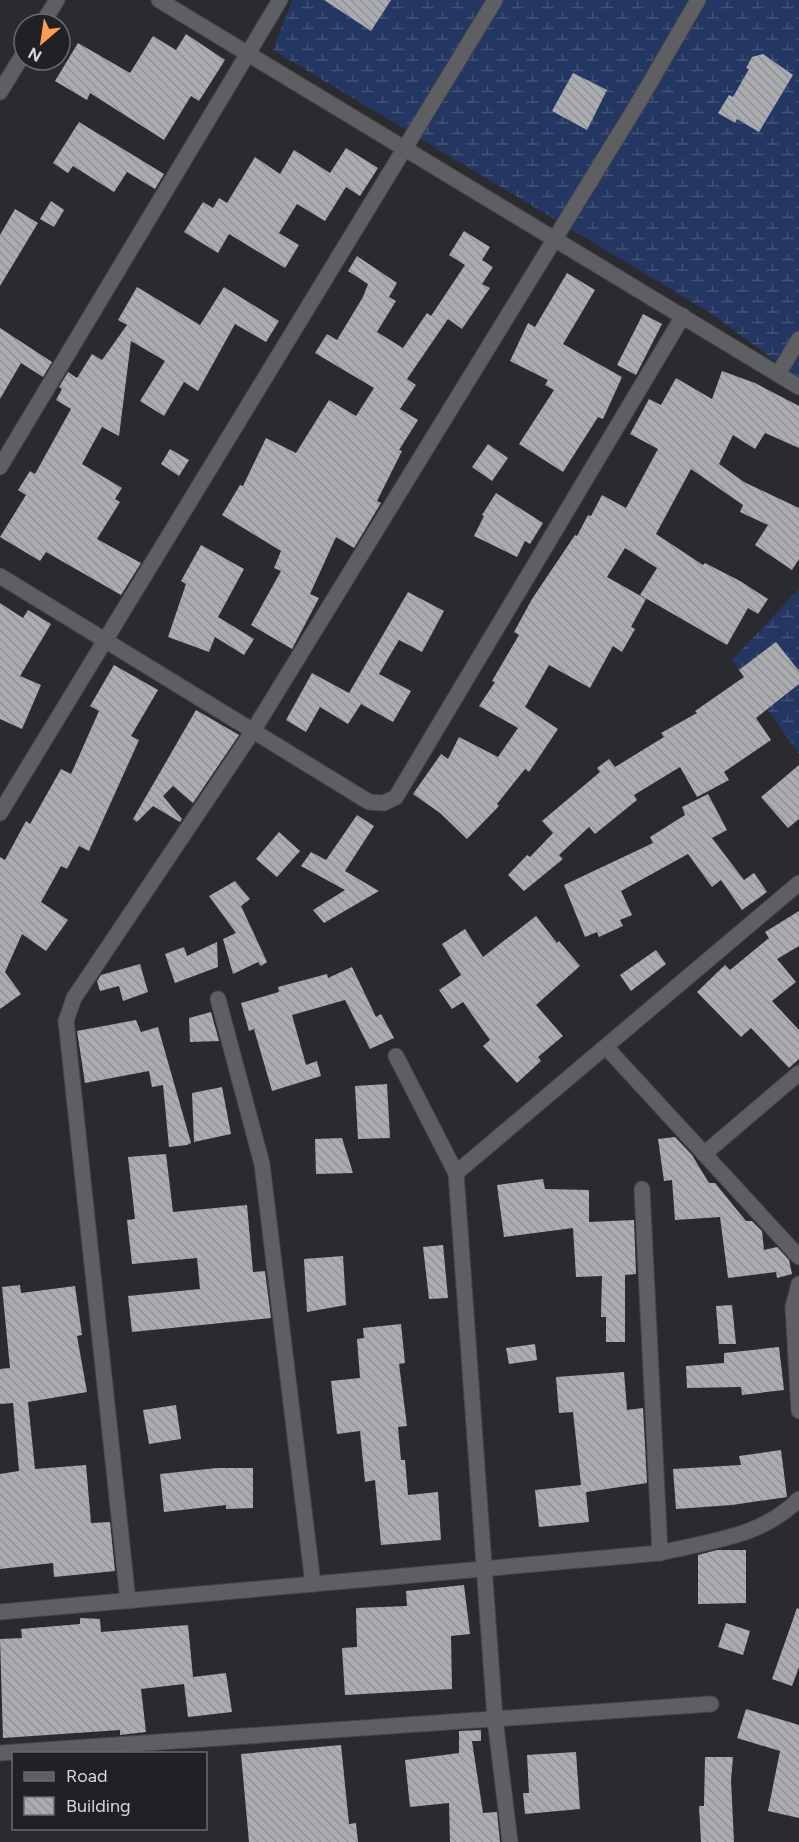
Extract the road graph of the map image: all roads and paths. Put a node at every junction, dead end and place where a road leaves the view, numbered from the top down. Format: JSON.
{"nodes":[{"id":1,"x":159,"y":0,"type":"edge"},
{"id":2,"x":280,"y":0,"type":"edge"},
{"id":3,"x":495,"y":0,"type":"edge"},
{"id":4,"x":698,"y":0,"type":"edge"},
{"id":5,"x":247,"y":53,"type":"junction"},
{"id":6,"x":12,"y":72,"type":"edge"},
{"id":7,"x":0,"y":92,"type":"edge"},
{"id":8,"x":405,"y":148,"type":"junction"},
{"id":9,"x":555,"y":239,"type":"junction"},
{"id":10,"x":683,"y":316,"type":"junction"},
{"id":11,"x":799,"y":339,"type":"edge"},
{"id":12,"x":778,"y":374,"type":"junction"},
{"id":13,"x":799,"y":387,"type":"edge"},
{"id":14,"x":0,"y":467,"type":"edge"},
{"id":15,"x":0,"y":576,"type":"edge"},
{"id":16,"x":105,"y":640,"type":"junction"},
{"id":17,"x":253,"y":731,"type":"junction"},
{"id":18,"x":0,"y":813,"type":"edge"},
{"id":19,"x":799,"y":883,"type":"edge"},
{"id":20,"x":218,"y":999,"type":"dead end"},
{"id":21,"x":606,"y":1047,"type":"junction"},
{"id":22,"x":396,"y":1056,"type":"dead end"},
{"id":23,"x":799,"y":1073,"type":"edge"},
{"id":24,"x":704,"y":1154,"type":"junction"},
{"id":25,"x":456,"y":1173,"type":"junction"},
{"id":26,"x":642,"y":1189,"type":"dead end"},
{"id":27,"x":799,"y":1257,"type":"edge"},
{"id":28,"x":799,"y":1284,"type":"edge"},
{"id":29,"x":799,"y":1411,"type":"edge"},
{"id":30,"x":799,"y":1499,"type":"edge"},
{"id":31,"x":660,"y":1552,"type":"junction"},
{"id":32,"x":484,"y":1569,"type":"junction"},
{"id":33,"x":314,"y":1584,"type":"junction"},
{"id":34,"x":128,"y":1601,"type":"junction"},
{"id":35,"x":0,"y":1612,"type":"edge"},
{"id":36,"x":711,"y":1704,"type":"dead end"},
{"id":37,"x":495,"y":1719,"type":"junction"},
{"id":38,"x":15,"y":1752,"type":"edge"},
{"id":39,"x":510,"y":1842,"type":"edge"}],
"edges":[{"from":1,"to":5,"type":"street"},
{"from":2,"to":5,"type":"street"},
{"from":3,"to":8,"type":"street"},
{"from":4,"to":9,"type":"street"},
{"from":5,"to":8,"type":"street"},
{"from":5,"to":14,"type":"street"},
{"from":6,"to":7,"type":"street"},
{"from":8,"to":9,"type":"street"},
{"from":8,"to":16,"type":"street"},
{"from":9,"to":10,"type":"street"},
{"from":9,"to":17,"type":"street"},
{"from":10,"to":12,"type":"street"},
{"from":10,"to":17,"type":"street"},
{"from":11,"to":12,"type":"street"},
{"from":12,"to":13,"type":"street"},
{"from":15,"to":16,"type":"street"},
{"from":16,"to":17,"type":"street"},
{"from":16,"to":18,"type":"street"},
{"from":17,"to":34,"type":"street"},
{"from":19,"to":21,"type":"street"},
{"from":20,"to":33,"type":"street"},
{"from":21,"to":24,"type":"street"},
{"from":21,"to":25,"type":"street"},
{"from":22,"to":25,"type":"street"},
{"from":23,"to":24,"type":"street"},
{"from":24,"to":27,"type":"street"},
{"from":25,"to":32,"type":"street"},
{"from":26,"to":31,"type":"street"},
{"from":28,"to":29,"type":"street"},
{"from":30,"to":31,"type":"street"},
{"from":31,"to":32,"type":"street"},
{"from":32,"to":33,"type":"street"},
{"from":32,"to":37,"type":"street"},
{"from":33,"to":34,"type":"street"},
{"from":34,"to":35,"type":"street"},
{"from":36,"to":37,"type":"street"},
{"from":37,"to":38,"type":"street"},
{"from":37,"to":39,"type":"street"}]}
